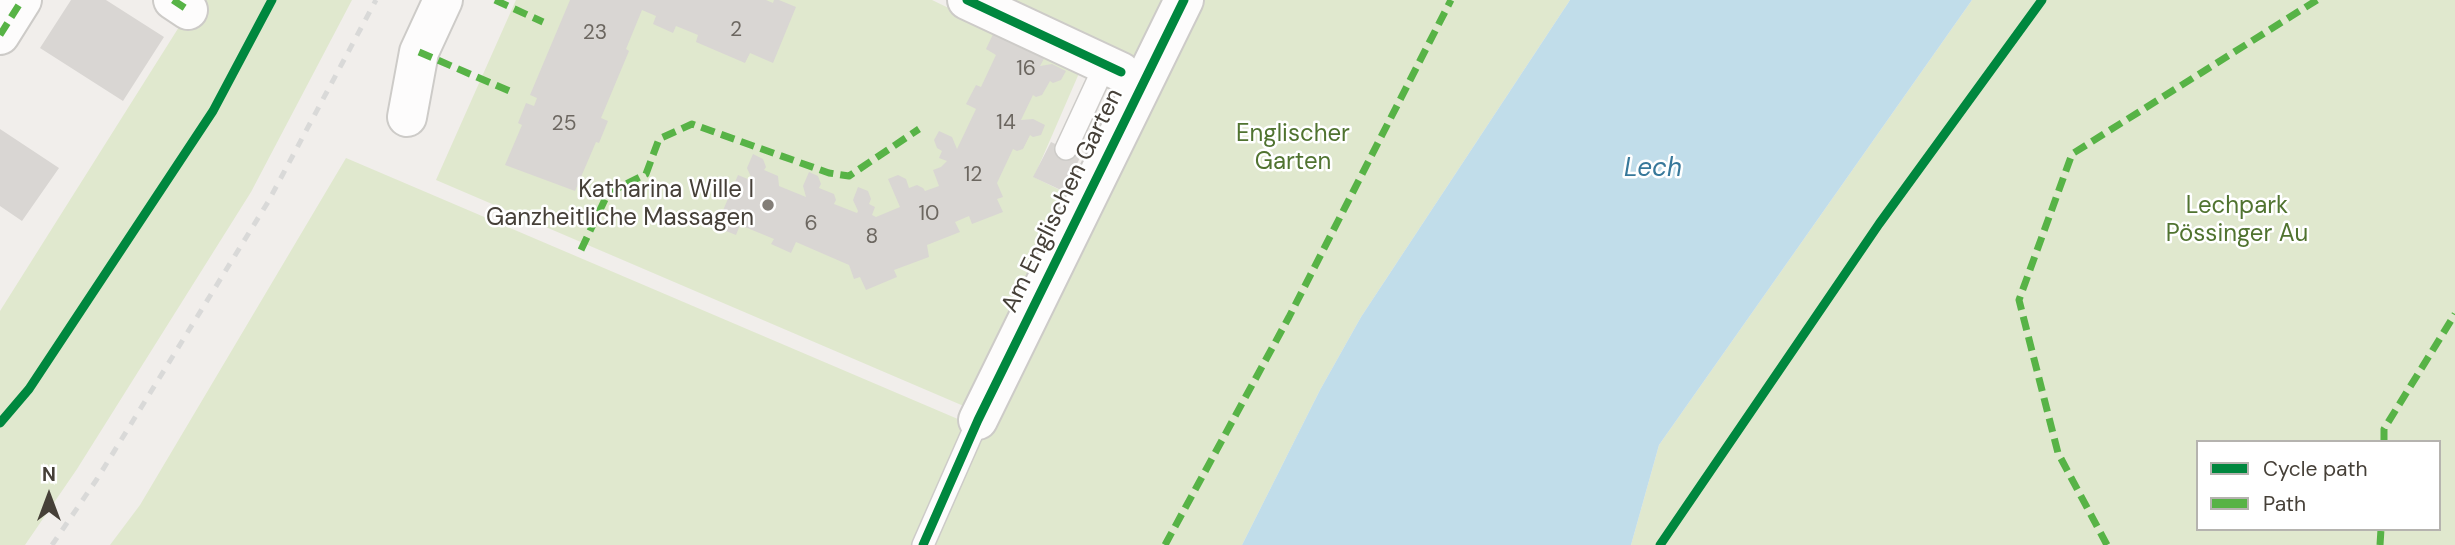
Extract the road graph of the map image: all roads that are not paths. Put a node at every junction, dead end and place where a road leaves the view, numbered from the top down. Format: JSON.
{"nodes":[{"id":1,"x":22,"y":0,"type":"edge"},
{"id":2,"x":443,"y":0,"type":"edge"},
{"id":3,"x":967,"y":0,"type":"edge"},
{"id":4,"x":1184,"y":0,"type":"edge"},
{"id":5,"x":0,"y":35,"type":"edge"},
{"id":6,"x":1113,"y":69,"type":"joint"},
{"id":7,"x":407,"y":117,"type":"dead end"},
{"id":8,"x":1066,"y":149,"type":"dead end"},
{"id":9,"x":978,"y":420,"type":"joint"},
{"id":10,"x":923,"y":545,"type":"edge"}],
"edges":[{"from":1,"to":5,"type":"street"},
{"from":2,"to":7,"type":"street"},
{"from":3,"to":6,"type":"street"},
{"from":4,"to":9,"type":"street","name":"Am Englischen Garten"},
{"from":6,"to":8,"type":"lane"},
{"from":9,"to":10,"type":"lane"}]}
